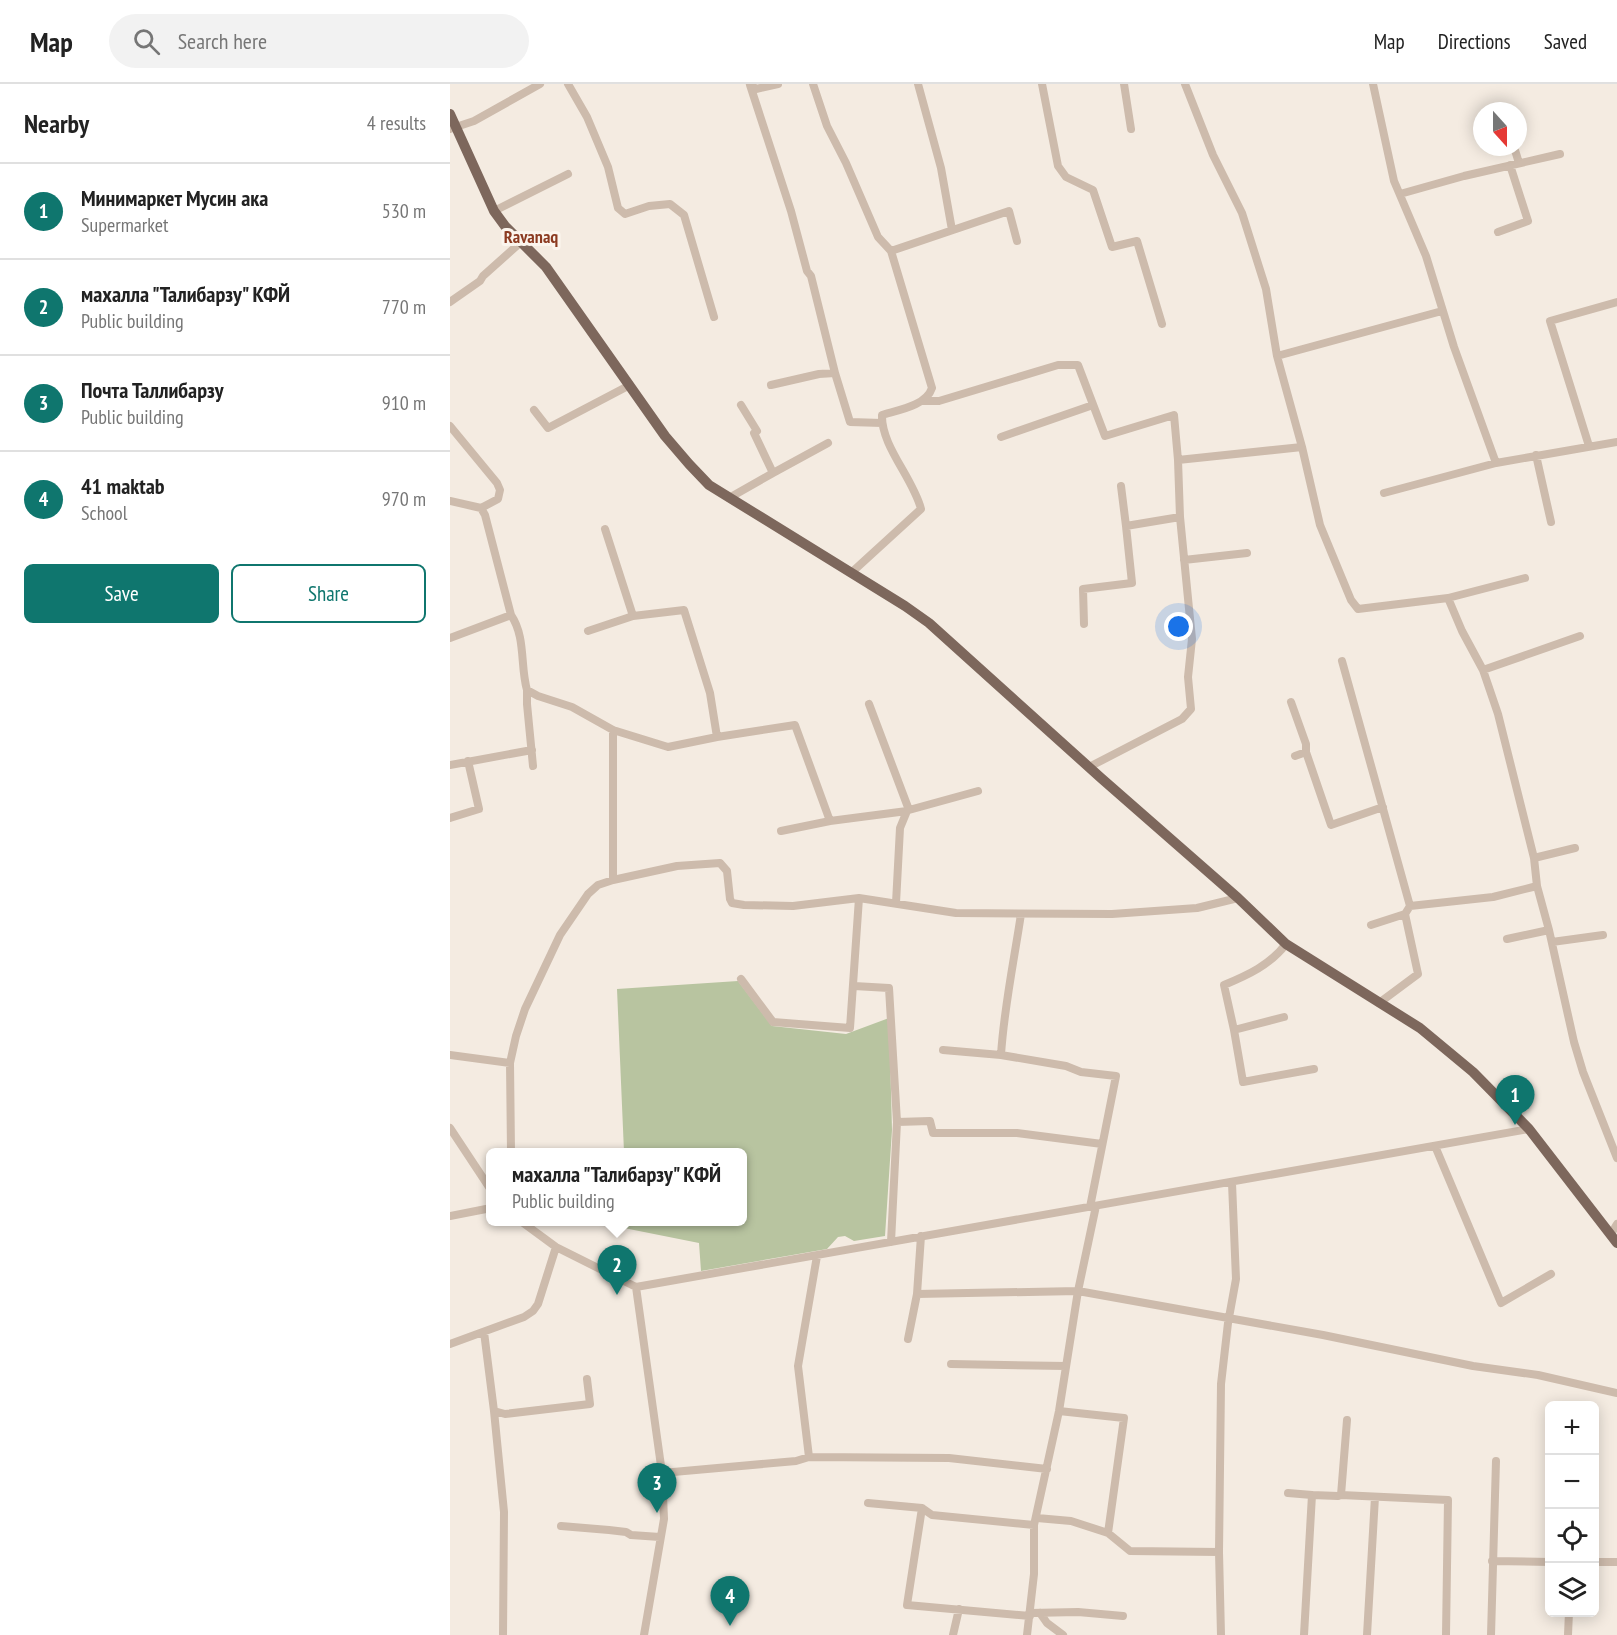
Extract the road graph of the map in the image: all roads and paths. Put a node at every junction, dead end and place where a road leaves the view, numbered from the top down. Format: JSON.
{"nodes":[{"id":1,"x":540,"y":84,"type":"edge"},
{"id":2,"x":568,"y":84,"type":"edge"},
{"id":3,"x":778,"y":84,"type":"edge"},
{"id":4,"x":813,"y":84,"type":"edge"},
{"id":5,"x":918,"y":84,"type":"edge"},
{"id":6,"x":1042,"y":84,"type":"edge"},
{"id":7,"x":1124,"y":84,"type":"edge"},
{"id":8,"x":1185,"y":84,"type":"edge"},
{"id":9,"x":1373,"y":84,"type":"edge"},
{"id":10,"x":750,"y":85,"type":"edge"},
{"id":11,"x":450,"y":114,"type":"edge"},
{"id":12,"x":453,"y":128,"type":"edge"},
{"id":13,"x":1131,"y":129,"type":"dead end"},
{"id":14,"x":1560,"y":154,"type":"dead end"},
{"id":15,"x":1514,"y":156,"type":"edge"},
{"id":16,"x":1514,"y":164,"type":"junction"},
{"id":17,"x":568,"y":174,"type":"dead end"},
{"id":18,"x":1400,"y":194,"type":"junction"},
{"id":19,"x":494,"y":211,"type":"junction"},
{"id":20,"x":952,"y":230,"type":"junction"},
{"id":21,"x":1498,"y":232,"type":"dead end"},
{"id":22,"x":1017,"y":241,"type":"dead end"},
{"id":23,"x":521,"y":242,"type":"junction"},
{"id":24,"x":891,"y":251,"type":"junction"},
{"id":25,"x":450,"y":302,"type":"edge"},
{"id":26,"x":1617,"y":302,"type":"edge"},
{"id":27,"x":1442,"y":311,"type":"junction"},
{"id":28,"x":714,"y":317,"type":"dead end"},
{"id":29,"x":1162,"y":324,"type":"dead end"},
{"id":30,"x":1277,"y":356,"type":"junction"},
{"id":31,"x":835,"y":373,"type":"junction"},
{"id":32,"x":771,"y":385,"type":"dead end"},
{"id":33,"x":630,"y":386,"type":"junction"},
{"id":34,"x":922,"y":401,"type":"junction"},
{"id":35,"x":741,"y":405,"type":"dead end"},
{"id":36,"x":1093,"y":405,"type":"junction"},
{"id":37,"x":534,"y":410,"type":"dead end"},
{"id":38,"x":882,"y":423,"type":"junction"},
{"id":39,"x":450,"y":426,"type":"edge"},
{"id":40,"x":1001,"y":437,"type":"dead end"},
{"id":41,"x":1617,"y":442,"type":"edge"},
{"id":42,"x":828,"y":443,"type":"dead end"},
{"id":43,"x":1589,"y":446,"type":"junction"},
{"id":44,"x":1302,"y":447,"type":"junction"},
{"id":45,"x":1536,"y":455,"type":"junction"},
{"id":46,"x":1178,"y":460,"type":"junction"},
{"id":47,"x":1496,"y":463,"type":"junction"},
{"id":48,"x":773,"y":473,"type":"junction"},
{"id":49,"x":1121,"y":486,"type":"dead end"},
{"id":50,"x":1384,"y":493,"type":"dead end"},
{"id":51,"x":729,"y":498,"type":"junction"},
{"id":52,"x":450,"y":501,"type":"edge"},
{"id":53,"x":481,"y":508,"type":"junction"},
{"id":54,"x":1180,"y":517,"type":"junction"},
{"id":55,"x":1551,"y":522,"type":"dead end"},
{"id":56,"x":1126,"y":526,"type":"junction"},
{"id":57,"x":605,"y":529,"type":"dead end"},
{"id":58,"x":1247,"y":553,"type":"dead end"},
{"id":59,"x":1184,"y":560,"type":"junction"},
{"id":60,"x":851,"y":573,"type":"junction"},
{"id":61,"x":1525,"y":578,"type":"dead end"},
{"id":62,"x":1448,"y":598,"type":"junction"},
{"id":63,"x":511,"y":615,"type":"junction"},
{"id":64,"x":633,"y":616,"type":"junction"},
{"id":65,"x":1084,"y":624,"type":"dead end"},
{"id":66,"x":588,"y":631,"type":"dead end"},
{"id":67,"x":1580,"y":636,"type":"dead end"},
{"id":68,"x":450,"y":638,"type":"edge"},
{"id":69,"x":1342,"y":661,"type":"dead end"},
{"id":70,"x":1483,"y":670,"type":"junction"},
{"id":71,"x":527,"y":690,"type":"junction"},
{"id":72,"x":1291,"y":702,"type":"dead end"},
{"id":73,"x":869,"y":704,"type":"dead end"},
{"id":74,"x":613,"y":730,"type":"junction"},
{"id":75,"x":717,"y":737,"type":"junction"},
{"id":76,"x":532,"y":750,"type":"junction"},
{"id":77,"x":1306,"y":752,"type":"junction"},
{"id":78,"x":1295,"y":756,"type":"dead end"},
{"id":79,"x":468,"y":761,"type":"junction"},
{"id":80,"x":450,"y":765,"type":"edge"},
{"id":81,"x":533,"y":766,"type":"dead end"},
{"id":82,"x":1089,"y":767,"type":"junction"},
{"id":83,"x":978,"y":791,"type":"dead end"},
{"id":84,"x":1383,"y":807,"type":"junction"},
{"id":85,"x":908,"y":811,"type":"junction"},
{"id":86,"x":450,"y":818,"type":"edge"},
{"id":87,"x":830,"y":821,"type":"junction"},
{"id":88,"x":781,"y":831,"type":"dead end"},
{"id":89,"x":1575,"y":848,"type":"dead end"},
{"id":90,"x":1534,"y":858,"type":"junction"},
{"id":91,"x":613,"y":880,"type":"junction"},
{"id":92,"x":1537,"y":886,"type":"junction"},
{"id":93,"x":859,"y":898,"type":"junction"},
{"id":94,"x":1238,"y":898,"type":"junction"},
{"id":95,"x":896,"y":903,"type":"junction"},
{"id":96,"x":1407,"y":910,"type":"junction"},
{"id":97,"x":1021,"y":914,"type":"junction"},
{"id":98,"x":1371,"y":925,"type":"dead end"},
{"id":99,"x":1549,"y":930,"type":"junction"},
{"id":100,"x":1603,"y":935,"type":"dead end"},
{"id":101,"x":1507,"y":939,"type":"dead end"},
{"id":102,"x":1552,"y":942,"type":"junction"},
{"id":103,"x":1286,"y":944,"type":"junction"},
{"id":104,"x":741,"y":979,"type":"dead end"},
{"id":105,"x":854,"y":986,"type":"junction"},
{"id":106,"x":1379,"y":1003,"type":"junction"},
{"id":107,"x":1284,"y":1017,"type":"dead end"},
{"id":108,"x":1234,"y":1030,"type":"junction"},
{"id":109,"x":943,"y":1050,"type":"dead end"},
{"id":110,"x":450,"y":1055,"type":"edge"},
{"id":111,"x":1001,"y":1055,"type":"junction"},
{"id":112,"x":510,"y":1063,"type":"junction"},
{"id":113,"x":1314,"y":1069,"type":"dead end"},
{"id":114,"x":897,"y":1122,"type":"junction"},
{"id":115,"x":450,"y":1128,"type":"edge"},
{"id":116,"x":1529,"y":1129,"type":"junction"},
{"id":117,"x":1102,"y":1144,"type":"junction"},
{"id":118,"x":1435,"y":1146,"type":"junction"},
{"id":119,"x":511,"y":1148,"type":"edge"},
{"id":120,"x":1617,"y":1158,"type":"edge"},
{"id":121,"x":486,"y":1183,"type":"edge"},
{"id":122,"x":1232,"y":1183,"type":"junction"},
{"id":123,"x":1093,"y":1207,"type":"junction"},
{"id":124,"x":486,"y":1209,"type":"edge"},
{"id":125,"x":450,"y":1216,"type":"edge"},
{"id":126,"x":1617,"y":1224,"type":"edge"},
{"id":127,"x":529,"y":1226,"type":"edge"},
{"id":128,"x":921,"y":1236,"type":"junction"},
{"id":129,"x":1614,"y":1239,"type":"edge"},
{"id":130,"x":891,"y":1242,"type":"junction"},
{"id":131,"x":556,"y":1247,"type":"junction"},
{"id":132,"x":817,"y":1256,"type":"junction"},
{"id":133,"x":1551,"y":1274,"type":"dead end"},
{"id":134,"x":636,"y":1287,"type":"junction"},
{"id":135,"x":1078,"y":1291,"type":"junction"},
{"id":136,"x":917,"y":1294,"type":"junction"},
{"id":137,"x":1229,"y":1317,"type":"junction"},
{"id":138,"x":484,"y":1332,"type":"junction"},
{"id":139,"x":909,"y":1339,"type":"dead end"},
{"id":140,"x":450,"y":1344,"type":"edge"},
{"id":141,"x":951,"y":1364,"type":"dead end"},
{"id":142,"x":1066,"y":1366,"type":"junction"},
{"id":143,"x":587,"y":1379,"type":"dead end"},
{"id":144,"x":1617,"y":1393,"type":"edge"},
{"id":145,"x":494,"y":1411,"type":"junction"},
{"id":146,"x":1059,"y":1411,"type":"junction"},
{"id":147,"x":1347,"y":1420,"type":"dead end"},
{"id":148,"x":809,"y":1456,"type":"junction"},
{"id":149,"x":1496,"y":1461,"type":"dead end"},
{"id":150,"x":1047,"y":1469,"type":"junction"},
{"id":151,"x":662,"y":1473,"type":"junction"},
{"id":152,"x":1288,"y":1494,"type":"dead end"},
{"id":153,"x":1312,"y":1495,"type":"junction"},
{"id":154,"x":1338,"y":1496,"type":"dead end"},
{"id":155,"x":1375,"y":1497,"type":"junction"},
{"id":156,"x":867,"y":1503,"type":"dead end"},
{"id":157,"x":922,"y":1508,"type":"junction"},
{"id":158,"x":1035,"y":1521,"type":"junction"},
{"id":159,"x":561,"y":1526,"type":"dead end"},
{"id":160,"x":1108,"y":1533,"type":"junction"},
{"id":161,"x":660,"y":1538,"type":"junction"},
{"id":162,"x":1219,"y":1552,"type":"junction"},
{"id":163,"x":1492,"y":1561,"type":"junction"},
{"id":164,"x":1545,"y":1562,"type":"edge"},
{"id":165,"x":1599,"y":1562,"type":"edge"},
{"id":166,"x":1617,"y":1562,"type":"edge"},
{"id":167,"x":958,"y":1609,"type":"junction"},
{"id":168,"x":1033,"y":1614,"type":"junction"},
{"id":169,"x":1123,"y":1616,"type":"dead end"},
{"id":170,"x":1569,"y":1617,"type":"edge"},
{"id":171,"x":503,"y":1635,"type":"edge"},
{"id":172,"x":644,"y":1635,"type":"edge"},
{"id":173,"x":953,"y":1635,"type":"edge"},
{"id":174,"x":1027,"y":1635,"type":"edge"},
{"id":175,"x":1063,"y":1635,"type":"edge"},
{"id":176,"x":1221,"y":1635,"type":"edge"},
{"id":177,"x":1304,"y":1635,"type":"edge"},
{"id":178,"x":1367,"y":1635,"type":"edge"},
{"id":179,"x":1446,"y":1635,"type":"edge"},
{"id":180,"x":1491,"y":1635,"type":"edge"},
{"id":181,"x":1568,"y":1635,"type":"edge"}],
"edges":[{"from":1,"to":12,"type":"street"},
{"from":2,"to":28,"type":"street"},
{"from":3,"to":10,"type":"street"},
{"from":4,"to":24,"type":"street"},
{"from":5,"to":20,"type":"street"},
{"from":6,"to":29,"type":"street"},
{"from":7,"to":13,"type":"street"},
{"from":8,"to":30,"type":"street"},
{"from":9,"to":18,"type":"street"},
{"from":10,"to":31,"type":"street"},
{"from":11,"to":12,"type":"main road"},
{"from":12,"to":19,"type":"main road"},
{"from":14,"to":16,"type":"street"},
{"from":15,"to":16,"type":"street"},
{"from":16,"to":18,"type":"street"},
{"from":16,"to":21,"type":"street"},
{"from":17,"to":19,"type":"street"},
{"from":18,"to":27,"type":"street"},
{"from":19,"to":23,"type":"main road"},
{"from":20,"to":22,"type":"street"},
{"from":20,"to":24,"type":"street"},
{"from":23,"to":25,"type":"street"},
{"from":23,"to":33,"type":"main road"},
{"from":24,"to":34,"type":"street"},
{"from":26,"to":43,"type":"street"},
{"from":27,"to":30,"type":"street"},
{"from":27,"to":47,"type":"street"},
{"from":30,"to":44,"type":"street"},
{"from":31,"to":32,"type":"street"},
{"from":31,"to":38,"type":"street"},
{"from":33,"to":37,"type":"street"},
{"from":33,"to":51,"type":"main road"},
{"from":34,"to":36,"type":"street"},
{"from":34,"to":38,"type":"street"},
{"from":35,"to":48,"type":"street"},
{"from":36,"to":40,"type":"street"},
{"from":36,"to":46,"type":"street"},
{"from":38,"to":60,"type":"street"},
{"from":39,"to":53,"type":"street"},
{"from":41,"to":43,"type":"street"},
{"from":42,"to":48,"type":"street"},
{"from":43,"to":45,"type":"street"},
{"from":44,"to":46,"type":"street"},
{"from":44,"to":62,"type":"street"},
{"from":45,"to":47,"type":"street"},
{"from":45,"to":55,"type":"street"},
{"from":46,"to":54,"type":"street"},
{"from":47,"to":50,"type":"street"},
{"from":48,"to":51,"type":"street"},
{"from":49,"to":56,"type":"street"},
{"from":51,"to":60,"type":"main road"},
{"from":52,"to":53,"type":"street"},
{"from":53,"to":63,"type":"street"},
{"from":54,"to":56,"type":"street"},
{"from":54,"to":59,"type":"street"},
{"from":56,"to":65,"type":"street"},
{"from":57,"to":64,"type":"street"},
{"from":58,"to":59,"type":"street"},
{"from":59,"to":82,"type":"street"},
{"from":60,"to":82,"type":"main road"},
{"from":61,"to":62,"type":"street"},
{"from":62,"to":70,"type":"street"},
{"from":63,"to":68,"type":"street"},
{"from":63,"to":71,"type":"street"},
{"from":64,"to":66,"type":"street"},
{"from":64,"to":75,"type":"street"},
{"from":67,"to":70,"type":"street"},
{"from":69,"to":84,"type":"street"},
{"from":70,"to":90,"type":"street"},
{"from":71,"to":74,"type":"street"},
{"from":71,"to":76,"type":"street"},
{"from":72,"to":77,"type":"street"},
{"from":73,"to":85,"type":"street"},
{"from":74,"to":75,"type":"street"},
{"from":74,"to":91,"type":"street"},
{"from":75,"to":87,"type":"street"},
{"from":76,"to":79,"type":"street"},
{"from":76,"to":81,"type":"street"},
{"from":77,"to":78,"type":"street"},
{"from":77,"to":84,"type":"street"},
{"from":79,"to":80,"type":"street"},
{"from":79,"to":86,"type":"street"},
{"from":82,"to":94,"type":"main road"},
{"from":83,"to":85,"type":"street"},
{"from":84,"to":96,"type":"street"},
{"from":85,"to":87,"type":"street"},
{"from":85,"to":95,"type":"street"},
{"from":87,"to":88,"type":"street"},
{"from":89,"to":90,"type":"street"},
{"from":90,"to":92,"type":"street"},
{"from":91,"to":93,"type":"street"},
{"from":91,"to":112,"type":"street"},
{"from":92,"to":96,"type":"street"},
{"from":92,"to":99,"type":"street"},
{"from":93,"to":95,"type":"street"},
{"from":93,"to":105,"type":"street"},
{"from":94,"to":97,"type":"street"},
{"from":94,"to":103,"type":"main road"},
{"from":95,"to":97,"type":"street"},
{"from":96,"to":98,"type":"street"},
{"from":96,"to":106,"type":"street"},
{"from":97,"to":111,"type":"street"},
{"from":99,"to":101,"type":"street"},
{"from":99,"to":102,"type":"street"},
{"from":100,"to":102,"type":"street"},
{"from":102,"to":120,"type":"street"},
{"from":103,"to":106,"type":"main road"},
{"from":103,"to":108,"type":"street"},
{"from":104,"to":105,"type":"street"},
{"from":105,"to":114,"type":"street"},
{"from":106,"to":116,"type":"main road"},
{"from":107,"to":108,"type":"street"},
{"from":108,"to":113,"type":"street"},
{"from":109,"to":111,"type":"street"},
{"from":110,"to":112,"type":"street"},
{"from":111,"to":117,"type":"street"},
{"from":112,"to":119,"type":"street"},
{"from":114,"to":117,"type":"street"},
{"from":114,"to":130,"type":"street"},
{"from":115,"to":121,"type":"street"},
{"from":116,"to":118,"type":"street"},
{"from":116,"to":129,"type":"main road"},
{"from":117,"to":123,"type":"street"},
{"from":118,"to":122,"type":"street"},
{"from":118,"to":133,"type":"street"},
{"from":122,"to":123,"type":"street"},
{"from":122,"to":137,"type":"street"},
{"from":123,"to":128,"type":"street"},
{"from":123,"to":135,"type":"street"},
{"from":124,"to":125,"type":"street"},
{"from":126,"to":129,"type":"street"},
{"from":127,"to":131,"type":"street"},
{"from":128,"to":130,"type":"street"},
{"from":128,"to":136,"type":"street"},
{"from":130,"to":132,"type":"street"},
{"from":131,"to":134,"type":"street"},
{"from":131,"to":138,"type":"street"},
{"from":132,"to":134,"type":"street"},
{"from":132,"to":148,"type":"street"},
{"from":134,"to":151,"type":"street"},
{"from":135,"to":136,"type":"street"},
{"from":135,"to":137,"type":"street"},
{"from":135,"to":142,"type":"street"},
{"from":136,"to":139,"type":"street"},
{"from":137,"to":144,"type":"street"},
{"from":137,"to":162,"type":"street"},
{"from":138,"to":140,"type":"street"},
{"from":138,"to":145,"type":"street"},
{"from":141,"to":142,"type":"street"},
{"from":142,"to":146,"type":"street"},
{"from":143,"to":145,"type":"street"},
{"from":145,"to":171,"type":"street"},
{"from":146,"to":150,"type":"street"},
{"from":146,"to":160,"type":"street"},
{"from":147,"to":155,"type":"street"},
{"from":148,"to":150,"type":"street"},
{"from":148,"to":151,"type":"street"},
{"from":149,"to":163,"type":"street"},
{"from":150,"to":158,"type":"street"},
{"from":151,"to":161,"type":"street"},
{"from":152,"to":153,"type":"street"},
{"from":153,"to":154,"type":"street"},
{"from":153,"to":177,"type":"street"},
{"from":155,"to":178,"type":"street"},
{"from":155,"to":179,"type":"street"},
{"from":156,"to":157,"type":"street"},
{"from":157,"to":158,"type":"street"},
{"from":157,"to":167,"type":"street"},
{"from":158,"to":160,"type":"street"},
{"from":158,"to":168,"type":"street"},
{"from":159,"to":161,"type":"street"},
{"from":160,"to":162,"type":"street"},
{"from":161,"to":172,"type":"street"},
{"from":162,"to":176,"type":"street"},
{"from":163,"to":164,"type":"street"},
{"from":163,"to":180,"type":"street"},
{"from":165,"to":166,"type":"street"},
{"from":167,"to":168,"type":"street"},
{"from":167,"to":173,"type":"street"},
{"from":168,"to":169,"type":"street"},
{"from":168,"to":174,"type":"street"},
{"from":168,"to":175,"type":"street"},
{"from":170,"to":181,"type":"street"}]}
